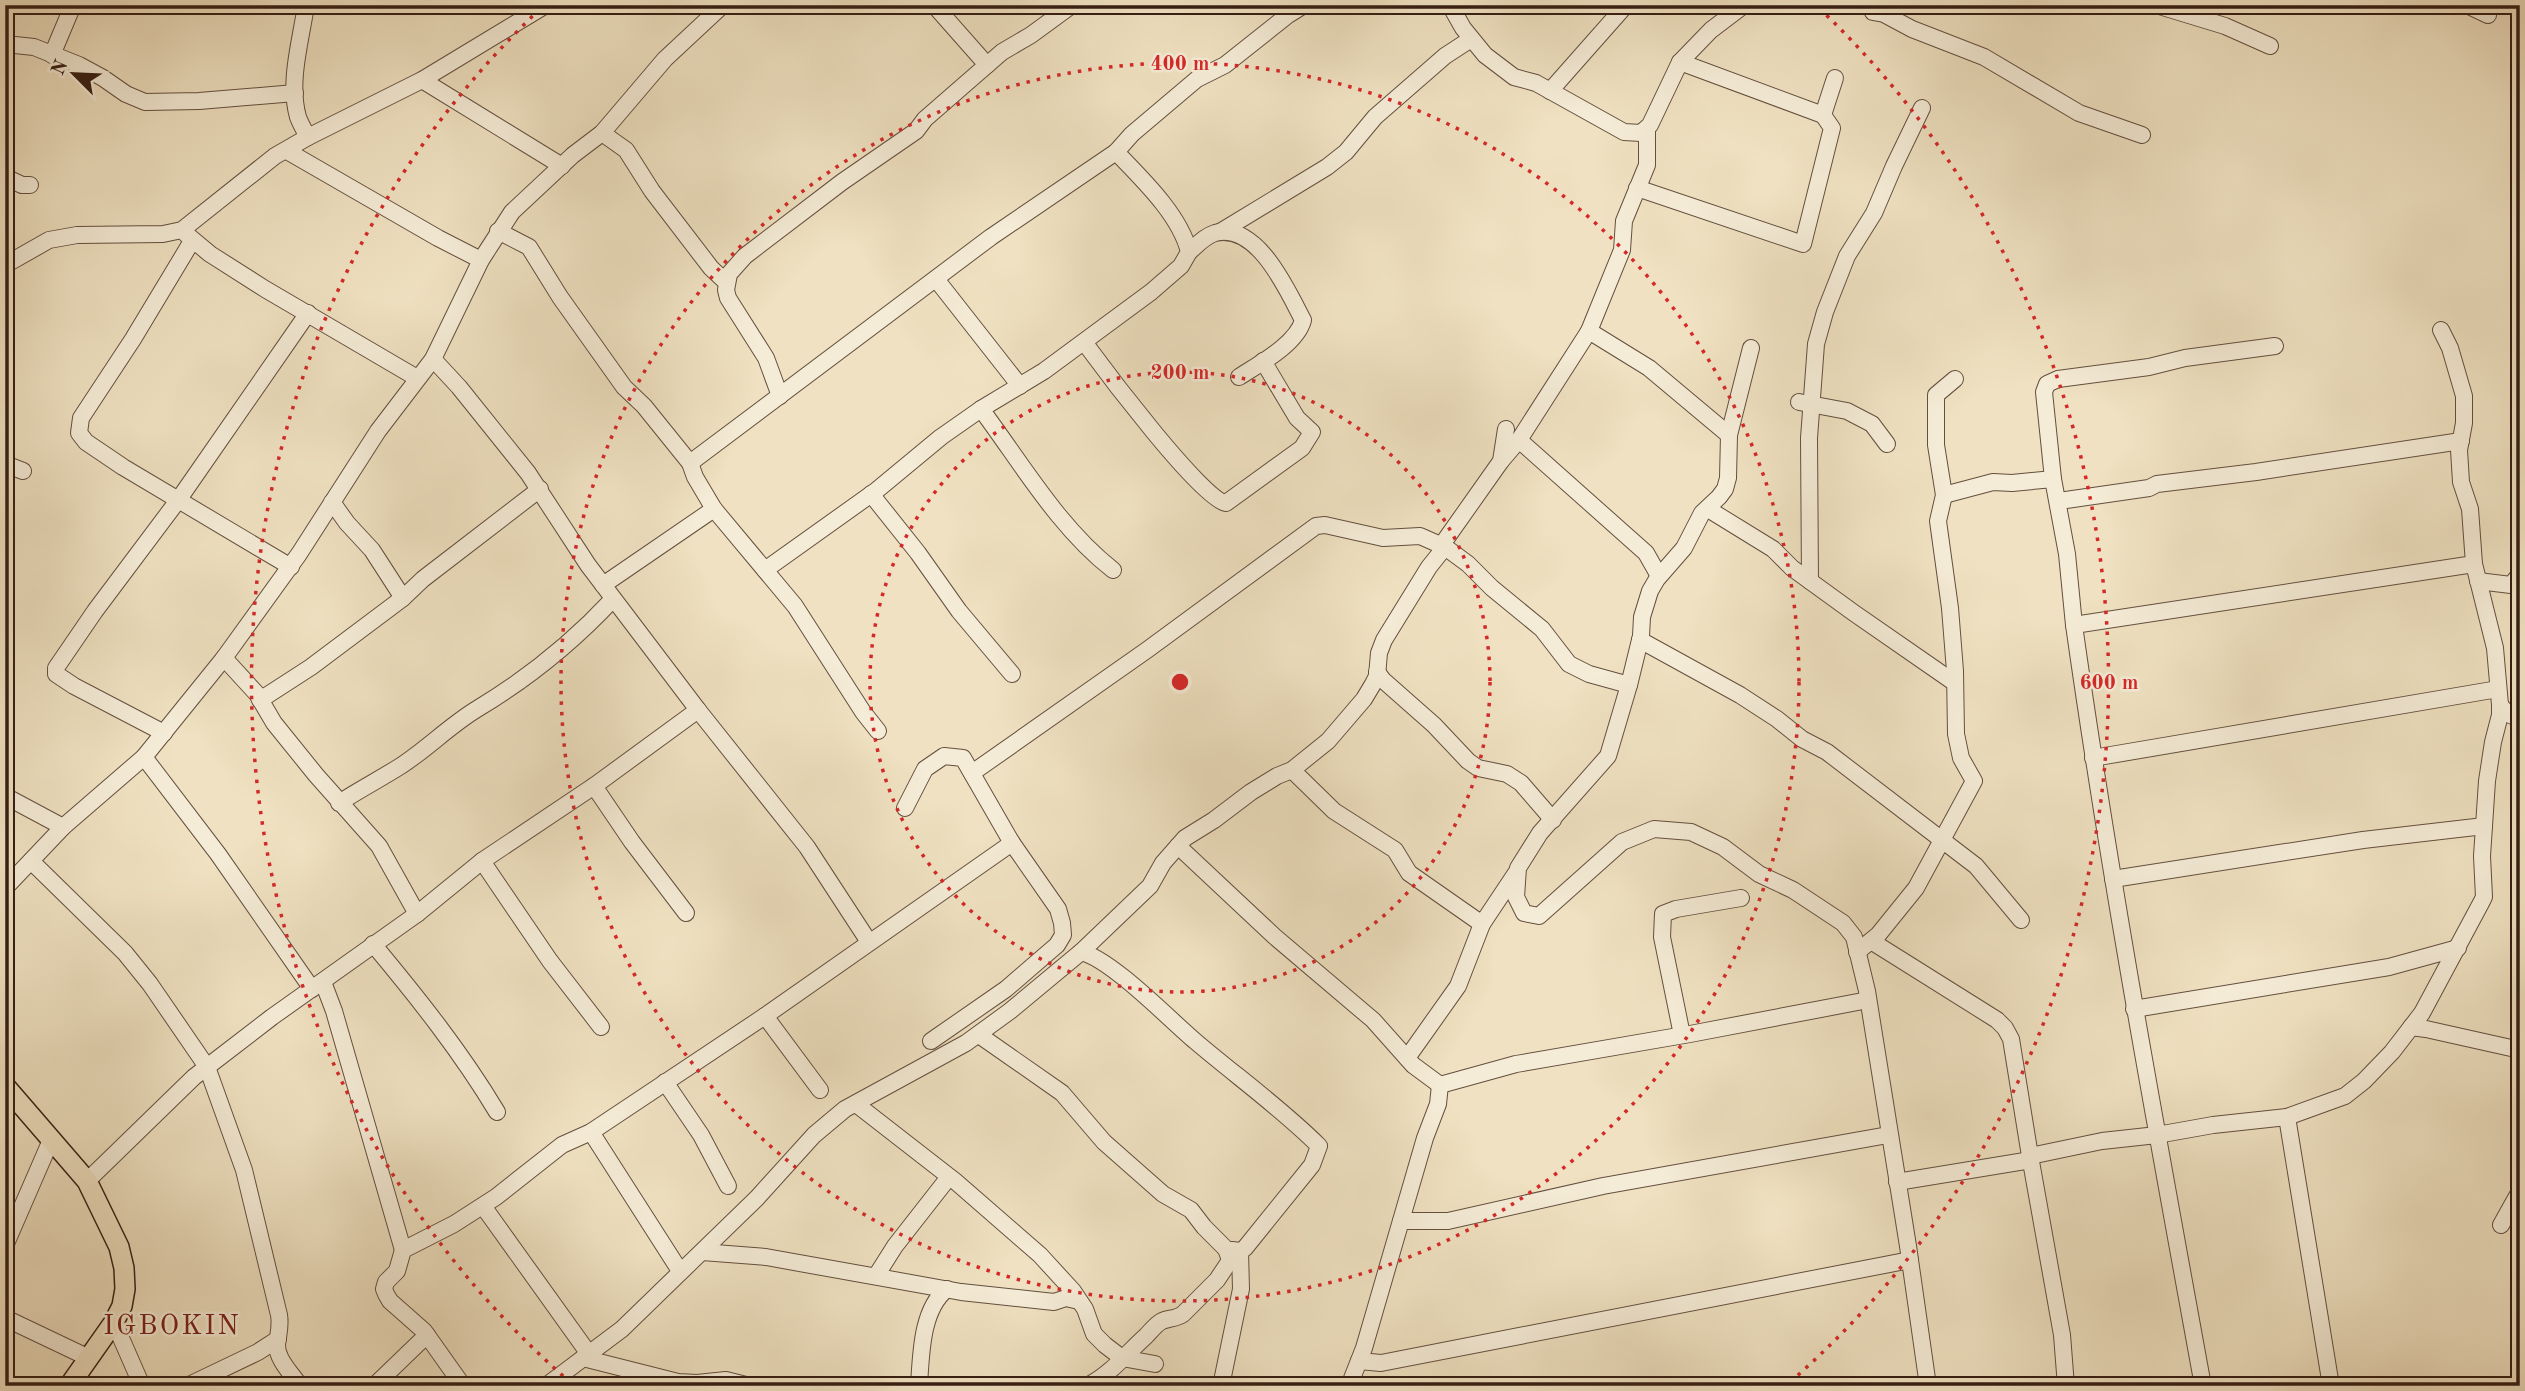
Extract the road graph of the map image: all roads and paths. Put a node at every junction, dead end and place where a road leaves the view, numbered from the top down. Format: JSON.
{"nodes":[{"id":1,"x":73,"y":5,"type":"edge"},
{"id":2,"x":306,"y":5,"type":"edge"},
{"id":3,"x":546,"y":5,"type":"edge"},
{"id":4,"x":934,"y":5,"type":"edge"},
{"id":5,"x":1072,"y":5,"type":"edge"},
{"id":6,"x":1304,"y":5,"type":"edge"},
{"id":7,"x":1744,"y":5,"type":"edge"},
{"id":8,"x":1869,"y":5,"type":"edge"},
{"id":9,"x":2467,"y":5,"type":"edge"},
{"id":10,"x":1625,"y":6,"type":"edge"},
{"id":11,"x":2163,"y":7,"type":"edge"},
{"id":12,"x":717,"y":8,"type":"edge"},
{"id":13,"x":1454,"y":8,"type":"edge"},
{"id":14,"x":2488,"y":15,"type":"dead end"},
{"id":15,"x":1471,"y":39,"type":"junction"},
{"id":16,"x":5,"y":44,"type":"edge"},
{"id":17,"x":2270,"y":46,"type":"dead end"},
{"id":18,"x":51,"y":55,"type":"junction"},
{"id":19,"x":1680,"y":62,"type":"junction"},
{"id":20,"x":987,"y":65,"type":"junction"},
{"id":21,"x":1835,"y":78,"type":"dead end"},
{"id":22,"x":422,"y":80,"type":"junction"},
{"id":23,"x":1550,"y":91,"type":"junction"},
{"id":24,"x":295,"y":93,"type":"junction"},
{"id":25,"x":1922,"y":108,"type":"dead end"},
{"id":26,"x":1823,"y":115,"type":"junction"},
{"id":27,"x":1647,"y":129,"type":"junction"},
{"id":28,"x":602,"y":133,"type":"junction"},
{"id":29,"x":2142,"y":135,"type":"dead end"},
{"id":30,"x":307,"y":137,"type":"junction"},
{"id":31,"x":287,"y":151,"type":"junction"},
{"id":32,"x":1116,"y":152,"type":"junction"},
{"id":33,"x":562,"y":166,"type":"junction"},
{"id":34,"x":5,"y":177,"type":"edge"},
{"id":35,"x":30,"y":186,"type":"dead end"},
{"id":36,"x":1637,"y":188,"type":"junction"},
{"id":37,"x":498,"y":231,"type":"junction"},
{"id":38,"x":1220,"y":232,"type":"junction"},
{"id":39,"x":187,"y":235,"type":"junction"},
{"id":40,"x":1189,"y":252,"type":"junction"},
{"id":41,"x":481,"y":260,"type":"junction"},
{"id":42,"x":5,"y":265,"type":"edge"},
{"id":43,"x":936,"y":279,"type":"junction"},
{"id":44,"x":727,"y":283,"type":"junction"},
{"id":45,"x":308,"y":313,"type":"junction"},
{"id":46,"x":2441,"y":330,"type":"dead end"},
{"id":47,"x":1589,"y":331,"type":"junction"},
{"id":48,"x":1084,"y":342,"type":"junction"},
{"id":49,"x":2275,"y":346,"type":"dead end"},
{"id":50,"x":1751,"y":348,"type":"dead end"},
{"id":51,"x":433,"y":359,"type":"junction"},
{"id":52,"x":1263,"y":361,"type":"junction"},
{"id":53,"x":1239,"y":377,"type":"dead end"},
{"id":54,"x":417,"y":378,"type":"junction"},
{"id":55,"x":1955,"y":379,"type":"dead end"},
{"id":56,"x":1020,"y":386,"type":"junction"},
{"id":57,"x":780,"y":396,"type":"junction"},
{"id":58,"x":1805,"y":403,"type":"junction"},
{"id":59,"x":981,"y":409,"type":"junction"},
{"id":60,"x":1512,"y":434,"type":"junction"},
{"id":61,"x":1729,"y":435,"type":"junction"},
{"id":62,"x":2461,"y":441,"type":"junction"},
{"id":63,"x":1887,"y":444,"type":"dead end"},
{"id":64,"x":690,"y":463,"type":"junction"},
{"id":65,"x":5,"y":464,"type":"edge"},
{"id":66,"x":23,"y":471,"type":"dead end"},
{"id":67,"x":2053,"y":479,"type":"junction"},
{"id":68,"x":540,"y":489,"type":"junction"},
{"id":69,"x":871,"y":494,"type":"junction"},
{"id":70,"x":1944,"y":495,"type":"junction"},
{"id":71,"x":179,"y":499,"type":"junction"},
{"id":72,"x":2059,"y":501,"type":"junction"},
{"id":73,"x":332,"y":502,"type":"junction"},
{"id":74,"x":713,"y":509,"type":"junction"},
{"id":75,"x":1708,"y":509,"type":"junction"},
{"id":76,"x":1443,"y":547,"type":"junction"},
{"id":77,"x":2474,"y":564,"type":"junction"},
{"id":78,"x":291,"y":566,"type":"junction"},
{"id":79,"x":765,"y":570,"type":"junction"},
{"id":80,"x":1113,"y":570,"type":"dead end"},
{"id":81,"x":2520,"y":574,"type":"edge"},
{"id":82,"x":1659,"y":576,"type":"junction"},
{"id":83,"x":1810,"y":581,"type":"junction"},
{"id":84,"x":2478,"y":581,"type":"junction"},
{"id":85,"x":603,"y":585,"type":"junction"},
{"id":86,"x":403,"y":598,"type":"junction"},
{"id":87,"x":614,"y":598,"type":"junction"},
{"id":88,"x":2074,"y":625,"type":"junction"},
{"id":89,"x":1640,"y":640,"type":"junction"},
{"id":90,"x":224,"y":657,"type":"junction"},
{"id":91,"x":1012,"y":674,"type":"dead end"},
{"id":92,"x":1378,"y":678,"type":"junction"},
{"id":93,"x":1955,"y":683,"type":"junction"},
{"id":94,"x":1629,"y":685,"type":"junction"},
{"id":95,"x":260,"y":700,"type":"junction"},
{"id":96,"x":2505,"y":709,"type":"edge"},
{"id":97,"x":698,"y":710,"type":"junction"},
{"id":98,"x":878,"y":731,"type":"dead end"},
{"id":99,"x":164,"y":733,"type":"junction"},
{"id":100,"x":144,"y":757,"type":"junction"},
{"id":101,"x":2093,"y":758,"type":"junction"},
{"id":102,"x":1292,"y":770,"type":"junction"},
{"id":103,"x":972,"y":773,"type":"junction"},
{"id":104,"x":594,"y":786,"type":"junction"},
{"id":105,"x":5,"y":796,"type":"edge"},
{"id":106,"x":339,"y":803,"type":"junction"},
{"id":107,"x":905,"y":808,"type":"dead end"},
{"id":108,"x":1553,"y":820,"type":"junction"},
{"id":109,"x":2484,"y":826,"type":"junction"},
{"id":110,"x":63,"y":827,"type":"junction"},
{"id":111,"x":1942,"y":839,"type":"junction"},
{"id":112,"x":1012,"y":843,"type":"junction"},
{"id":113,"x":1178,"y":846,"type":"junction"},
{"id":114,"x":31,"y":861,"type":"junction"},
{"id":115,"x":482,"y":861,"type":"junction"},
{"id":116,"x":1517,"y":872,"type":"junction"},
{"id":117,"x":2113,"y":878,"type":"junction"},
{"id":118,"x":5,"y":888,"type":"edge"},
{"id":119,"x":1741,"y":898,"type":"dead end"},
{"id":120,"x":686,"y":913,"type":"dead end"},
{"id":121,"x":417,"y":914,"type":"junction"},
{"id":122,"x":2021,"y":920,"type":"dead end"},
{"id":123,"x":1482,"y":924,"type":"junction"},
{"id":124,"x":1871,"y":941,"type":"junction"},
{"id":125,"x":869,"y":942,"type":"junction"},
{"id":126,"x":373,"y":944,"type":"junction"},
{"id":127,"x":2458,"y":948,"type":"junction"},
{"id":128,"x":1857,"y":951,"type":"junction"},
{"id":129,"x":1081,"y":952,"type":"junction"},
{"id":130,"x":317,"y":986,"type":"junction"},
{"id":131,"x":1868,"y":999,"type":"junction"},
{"id":132,"x":2134,"y":1009,"type":"junction"},
{"id":133,"x":765,"y":1016,"type":"junction"},
{"id":134,"x":2419,"y":1024,"type":"junction"},
{"id":135,"x":601,"y":1027,"type":"dead end"},
{"id":136,"x":979,"y":1035,"type":"junction"},
{"id":137,"x":1682,"y":1035,"type":"junction"},
{"id":138,"x":931,"y":1041,"type":"dead end"},
{"id":139,"x":2520,"y":1050,"type":"edge"},
{"id":140,"x":1407,"y":1058,"type":"junction"},
{"id":141,"x":208,"y":1067,"type":"junction"},
{"id":142,"x":665,"y":1082,"type":"junction"},
{"id":143,"x":1440,"y":1085,"type":"junction"},
{"id":144,"x":5,"y":1086,"type":"edge"},
{"id":145,"x":820,"y":1090,"type":"dead end"},
{"id":146,"x":856,"y":1104,"type":"junction"},
{"id":147,"x":497,"y":1112,"type":"dead end"},
{"id":148,"x":2287,"y":1117,"type":"junction"},
{"id":149,"x":591,"y":1132,"type":"junction"},
{"id":150,"x":1888,"y":1135,"type":"junction"},
{"id":151,"x":2157,"y":1135,"type":"junction"},
{"id":152,"x":51,"y":1140,"type":"junction"},
{"id":153,"x":2031,"y":1158,"type":"junction"},
{"id":154,"x":948,"y":1177,"type":"junction"},
{"id":155,"x":87,"y":1181,"type":"junction"},
{"id":156,"x":1897,"y":1182,"type":"junction"},
{"id":157,"x":728,"y":1186,"type":"dead end"},
{"id":158,"x":2520,"y":1191,"type":"edge"},
{"id":159,"x":483,"y":1206,"type":"junction"},
{"id":160,"x":1401,"y":1221,"type":"junction"},
{"id":161,"x":2501,"y":1225,"type":"dead end"},
{"id":162,"x":5,"y":1246,"type":"edge"},
{"id":163,"x":403,"y":1250,"type":"junction"},
{"id":164,"x":702,"y":1252,"type":"junction"},
{"id":165,"x":1232,"y":1254,"type":"junction"},
{"id":166,"x":1910,"y":1260,"type":"junction"},
{"id":167,"x":680,"y":1271,"type":"junction"},
{"id":168,"x":876,"y":1276,"type":"junction"},
{"id":169,"x":940,"y":1291,"type":"junction"},
{"id":170,"x":1072,"y":1295,"type":"junction"},
{"id":171,"x":5,"y":1318,"type":"edge"},
{"id":172,"x":114,"y":1322,"type":"junction"},
{"id":173,"x":427,"y":1335,"type":"junction"},
{"id":174,"x":278,"y":1339,"type":"junction"},
{"id":175,"x":586,"y":1356,"type":"junction"},
{"id":176,"x":89,"y":1358,"type":"junction"},
{"id":177,"x":1122,"y":1358,"type":"junction"},
{"id":178,"x":1359,"y":1361,"type":"junction"},
{"id":179,"x":1155,"y":1364,"type":"dead end"},
{"id":180,"x":919,"y":1385,"type":"edge"},
{"id":181,"x":69,"y":1386,"type":"edge"},
{"id":182,"x":142,"y":1386,"type":"edge"},
{"id":183,"x":187,"y":1386,"type":"edge"},
{"id":184,"x":300,"y":1386,"type":"edge"},
{"id":185,"x":374,"y":1386,"type":"edge"},
{"id":186,"x":463,"y":1386,"type":"edge"},
{"id":187,"x":546,"y":1386,"type":"edge"},
{"id":188,"x":750,"y":1386,"type":"edge"},
{"id":189,"x":1087,"y":1386,"type":"edge"},
{"id":190,"x":1221,"y":1386,"type":"edge"},
{"id":191,"x":1349,"y":1386,"type":"edge"},
{"id":192,"x":1928,"y":1386,"type":"edge"},
{"id":193,"x":2066,"y":1386,"type":"edge"},
{"id":194,"x":2203,"y":1386,"type":"edge"},
{"id":195,"x":2331,"y":1386,"type":"edge"}],
"edges":[{"from":1,"to":18,"type":"street"},
{"from":2,"to":24,"type":"street"},
{"from":3,"to":22,"type":"street"},
{"from":4,"to":20,"type":"street"},
{"from":5,"to":20,"type":"street"},
{"from":6,"to":32,"type":"street"},
{"from":7,"to":19,"type":"street"},
{"from":8,"to":29,"type":"street"},
{"from":9,"to":14,"type":"street"},
{"from":10,"to":23,"type":"street"},
{"from":11,"to":17,"type":"street"},
{"from":12,"to":28,"type":"street"},
{"from":13,"to":15,"type":"street"},
{"from":15,"to":23,"type":"street"},
{"from":15,"to":38,"type":"street"},
{"from":16,"to":18,"type":"street"},
{"from":18,"to":24,"type":"street"},
{"from":19,"to":26,"type":"street"},
{"from":19,"to":27,"type":"street"},
{"from":20,"to":44,"type":"street"},
{"from":21,"to":26,"type":"street"},
{"from":22,"to":30,"type":"street"},
{"from":22,"to":33,"type":"street"},
{"from":23,"to":27,"type":"street"},
{"from":24,"to":30,"type":"street"},
{"from":25,"to":58,"type":"street"},
{"from":26,"to":36,"type":"street"},
{"from":27,"to":36,"type":"street"},
{"from":28,"to":33,"type":"street"},
{"from":28,"to":44,"type":"street"},
{"from":30,"to":31,"type":"street"},
{"from":31,"to":39,"type":"street"},
{"from":31,"to":41,"type":"street"},
{"from":32,"to":40,"type":"street"},
{"from":32,"to":43,"type":"street"},
{"from":33,"to":37,"type":"street"},
{"from":34,"to":35,"type":"street"},
{"from":36,"to":47,"type":"street"},
{"from":37,"to":41,"type":"street"},
{"from":37,"to":64,"type":"street"},
{"from":38,"to":40,"type":"street"},
{"from":38,"to":52,"type":"street"},
{"from":39,"to":42,"type":"street"},
{"from":39,"to":45,"type":"street"},
{"from":39,"to":71,"type":"street"},
{"from":40,"to":48,"type":"street"},
{"from":41,"to":51,"type":"street"},
{"from":43,"to":56,"type":"street"},
{"from":43,"to":57,"type":"street"},
{"from":44,"to":57,"type":"street"},
{"from":45,"to":54,"type":"street"},
{"from":45,"to":71,"type":"street"},
{"from":46,"to":62,"type":"street"},
{"from":47,"to":60,"type":"street"},
{"from":47,"to":61,"type":"street"},
{"from":48,"to":52,"type":"street"},
{"from":48,"to":56,"type":"street"},
{"from":49,"to":67,"type":"street"},
{"from":50,"to":61,"type":"street"},
{"from":51,"to":54,"type":"street"},
{"from":51,"to":68,"type":"street"},
{"from":52,"to":53,"type":"street"},
{"from":54,"to":73,"type":"street"},
{"from":55,"to":70,"type":"street"},
{"from":56,"to":59,"type":"street"},
{"from":57,"to":64,"type":"street"},
{"from":58,"to":63,"type":"street"},
{"from":58,"to":83,"type":"street"},
{"from":59,"to":69,"type":"street"},
{"from":59,"to":80,"type":"street"},
{"from":60,"to":76,"type":"street"},
{"from":60,"to":82,"type":"street"},
{"from":61,"to":75,"type":"street"},
{"from":62,"to":72,"type":"street"},
{"from":62,"to":77,"type":"street"},
{"from":64,"to":74,"type":"street"},
{"from":65,"to":66,"type":"street"},
{"from":67,"to":70,"type":"street"},
{"from":67,"to":72,"type":"street"},
{"from":68,"to":85,"type":"street"},
{"from":68,"to":86,"type":"street"},
{"from":69,"to":79,"type":"street"},
{"from":69,"to":91,"type":"street"},
{"from":70,"to":93,"type":"street"},
{"from":71,"to":78,"type":"street"},
{"from":71,"to":99,"type":"street"},
{"from":72,"to":88,"type":"street"},
{"from":73,"to":78,"type":"street"},
{"from":73,"to":86,"type":"street"},
{"from":74,"to":79,"type":"street"},
{"from":74,"to":85,"type":"street"},
{"from":75,"to":82,"type":"street"},
{"from":75,"to":83,"type":"street"},
{"from":76,"to":92,"type":"street"},
{"from":76,"to":94,"type":"street"},
{"from":76,"to":103,"type":"street"},
{"from":77,"to":84,"type":"street"},
{"from":77,"to":88,"type":"street"},
{"from":78,"to":90,"type":"street"},
{"from":79,"to":98,"type":"street"},
{"from":81,"to":84,"type":"street"},
{"from":82,"to":89,"type":"street"},
{"from":83,"to":93,"type":"street"},
{"from":84,"to":96,"type":"street"},
{"from":85,"to":87,"type":"street"},
{"from":86,"to":95,"type":"street"},
{"from":87,"to":97,"type":"street"},
{"from":87,"to":106,"type":"street"},
{"from":88,"to":101,"type":"street"},
{"from":89,"to":94,"type":"street"},
{"from":89,"to":111,"type":"street"},
{"from":90,"to":95,"type":"street"},
{"from":90,"to":99,"type":"street"},
{"from":92,"to":102,"type":"street"},
{"from":92,"to":108,"type":"street"},
{"from":93,"to":111,"type":"street"},
{"from":94,"to":108,"type":"street"},
{"from":95,"to":106,"type":"street"},
{"from":96,"to":101,"type":"street"},
{"from":96,"to":109,"type":"street"},
{"from":97,"to":104,"type":"street"},
{"from":97,"to":125,"type":"street"},
{"from":99,"to":100,"type":"street"},
{"from":100,"to":110,"type":"street"},
{"from":100,"to":130,"type":"street"},
{"from":101,"to":117,"type":"street"},
{"from":102,"to":113,"type":"street"},
{"from":102,"to":123,"type":"street"},
{"from":103,"to":107,"type":"street"},
{"from":103,"to":112,"type":"street"},
{"from":104,"to":115,"type":"street"},
{"from":104,"to":120,"type":"street"},
{"from":105,"to":110,"type":"street"},
{"from":106,"to":121,"type":"street"},
{"from":108,"to":116,"type":"street"},
{"from":109,"to":117,"type":"street"},
{"from":109,"to":127,"type":"street"},
{"from":110,"to":114,"type":"street"},
{"from":111,"to":122,"type":"street"},
{"from":111,"to":124,"type":"street"},
{"from":112,"to":125,"type":"street"},
{"from":112,"to":138,"type":"street"},
{"from":113,"to":129,"type":"street"},
{"from":113,"to":140,"type":"street"},
{"from":114,"to":118,"type":"street"},
{"from":114,"to":141,"type":"street"},
{"from":115,"to":121,"type":"street"},
{"from":115,"to":135,"type":"street"},
{"from":116,"to":123,"type":"street"},
{"from":116,"to":128,"type":"street"},
{"from":117,"to":132,"type":"street"},
{"from":119,"to":137,"type":"street"},
{"from":121,"to":126,"type":"street"},
{"from":123,"to":140,"type":"street"},
{"from":124,"to":128,"type":"street"},
{"from":124,"to":153,"type":"street"},
{"from":125,"to":133,"type":"street"},
{"from":126,"to":130,"type":"street"},
{"from":126,"to":147,"type":"street"},
{"from":127,"to":132,"type":"street"},
{"from":127,"to":134,"type":"street"},
{"from":128,"to":131,"type":"street"},
{"from":129,"to":136,"type":"street"},
{"from":129,"to":165,"type":"street"},
{"from":130,"to":141,"type":"street"},
{"from":130,"to":163,"type":"street"},
{"from":131,"to":137,"type":"street"},
{"from":131,"to":150,"type":"street"},
{"from":132,"to":151,"type":"street"},
{"from":133,"to":142,"type":"street"},
{"from":133,"to":145,"type":"street"},
{"from":134,"to":139,"type":"street"},
{"from":134,"to":148,"type":"street"},
{"from":136,"to":146,"type":"street"},
{"from":136,"to":165,"type":"street"},
{"from":137,"to":143,"type":"street"},
{"from":140,"to":143,"type":"street"},
{"from":141,"to":155,"type":"street"},
{"from":141,"to":174,"type":"street"},
{"from":142,"to":149,"type":"street"},
{"from":142,"to":157,"type":"street"},
{"from":143,"to":160,"type":"street"},
{"from":144,"to":152,"type":"main road"},
{"from":146,"to":154,"type":"street"},
{"from":146,"to":164,"type":"street"},
{"from":148,"to":151,"type":"street"},
{"from":148,"to":195,"type":"street"},
{"from":149,"to":159,"type":"street"},
{"from":149,"to":167,"type":"street"},
{"from":150,"to":156,"type":"street"},
{"from":150,"to":160,"type":"street"},
{"from":151,"to":153,"type":"street"},
{"from":151,"to":194,"type":"street"},
{"from":152,"to":155,"type":"main road"},
{"from":152,"to":162,"type":"street"},
{"from":153,"to":156,"type":"street"},
{"from":153,"to":193,"type":"street"},
{"from":154,"to":168,"type":"street"},
{"from":154,"to":170,"type":"street"},
{"from":155,"to":172,"type":"main road"},
{"from":156,"to":166,"type":"street"},
{"from":158,"to":161,"type":"street"},
{"from":159,"to":163,"type":"street"},
{"from":159,"to":175,"type":"street"},
{"from":160,"to":178,"type":"street"},
{"from":163,"to":173,"type":"street"},
{"from":164,"to":167,"type":"street"},
{"from":164,"to":168,"type":"street"},
{"from":165,"to":177,"type":"street"},
{"from":165,"to":190,"type":"street"},
{"from":166,"to":178,"type":"street"},
{"from":166,"to":192,"type":"street"},
{"from":167,"to":175,"type":"street"},
{"from":168,"to":169,"type":"street"},
{"from":169,"to":170,"type":"street"},
{"from":169,"to":180,"type":"street"},
{"from":170,"to":177,"type":"street"},
{"from":171,"to":176,"type":"street"},
{"from":172,"to":176,"type":"main road"},
{"from":172,"to":182,"type":"street"},
{"from":173,"to":185,"type":"street"},
{"from":173,"to":186,"type":"street"},
{"from":174,"to":183,"type":"street"},
{"from":174,"to":184,"type":"street"},
{"from":175,"to":187,"type":"street"},
{"from":175,"to":188,"type":"street"},
{"from":176,"to":181,"type":"main road"},
{"from":177,"to":179,"type":"street"},
{"from":177,"to":189,"type":"street"},
{"from":178,"to":191,"type":"street"}]}
